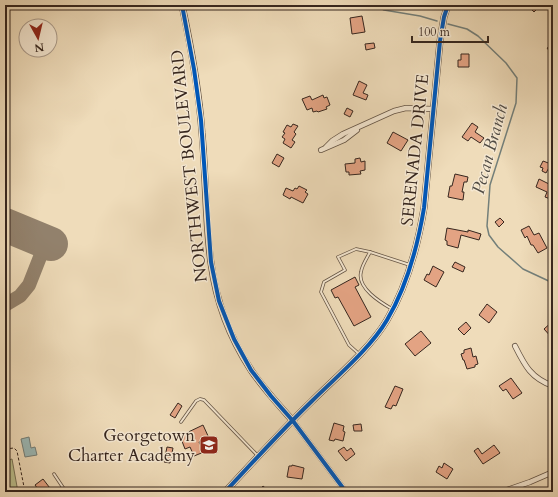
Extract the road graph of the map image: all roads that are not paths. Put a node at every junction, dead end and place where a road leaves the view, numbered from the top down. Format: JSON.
{"nodes":[{"id":1,"x":182,"y":5,"type":"edge"},
{"id":2,"x":448,"y":5,"type":"edge"},
{"id":3,"x":433,"y":109,"type":"junction"},
{"id":4,"x":321,"y":150,"type":"dead end"},
{"id":5,"x":370,"y":252,"type":"junction"},
{"id":6,"x":410,"y":265,"type":"junction"},
{"id":7,"x":393,"y":309,"type":"junction"},
{"id":8,"x":515,"y":346,"type":"dead end"},
{"id":9,"x":359,"y":354,"type":"junction"},
{"id":10,"x":553,"y":386,"type":"edge"},
{"id":11,"x":293,"y":421,"type":"junction"},
{"id":12,"x":181,"y":422,"type":"dead end"},
{"id":13,"x":259,"y":457,"type":"junction"},
{"id":14,"x":553,"y":472,"type":"edge"},
{"id":15,"x":54,"y":474,"type":"dead end"},
{"id":16,"x":66,"y":492,"type":"edge"},
{"id":17,"x":224,"y":492,"type":"edge"},
{"id":18,"x":346,"y":492,"type":"edge"},
{"id":19,"x":501,"y":492,"type":"edge"}],
"edges":[{"from":1,"to":11,"type":"street","name":"NORTHWEST BOULEVARD"},
{"from":2,"to":3,"type":"street","name":"SERENADA DRIVE"},
{"from":3,"to":4,"type":"street"},
{"from":3,"to":6,"type":"street","name":"SERENADA DRIVE"},
{"from":5,"to":6,"type":"lane"},
{"from":5,"to":7,"type":"lane"},
{"from":5,"to":9,"type":"lane"},
{"from":6,"to":7,"type":"street","name":"SERENADA DRIVE"},
{"from":7,"to":9,"type":"street","name":"SERENADA DRIVE"},
{"from":8,"to":10,"type":"street"},
{"from":9,"to":11,"type":"street","name":"SERENADA DRIVE"},
{"from":11,"to":13,"type":"street","name":"SERENADA DRIVE"},
{"from":11,"to":18,"type":"street"},
{"from":12,"to":13,"type":"lane"},
{"from":13,"to":17,"type":"street","name":"SERENADA DRIVE"},
{"from":14,"to":19,"type":"street"},
{"from":15,"to":16,"type":"lane"}]}
